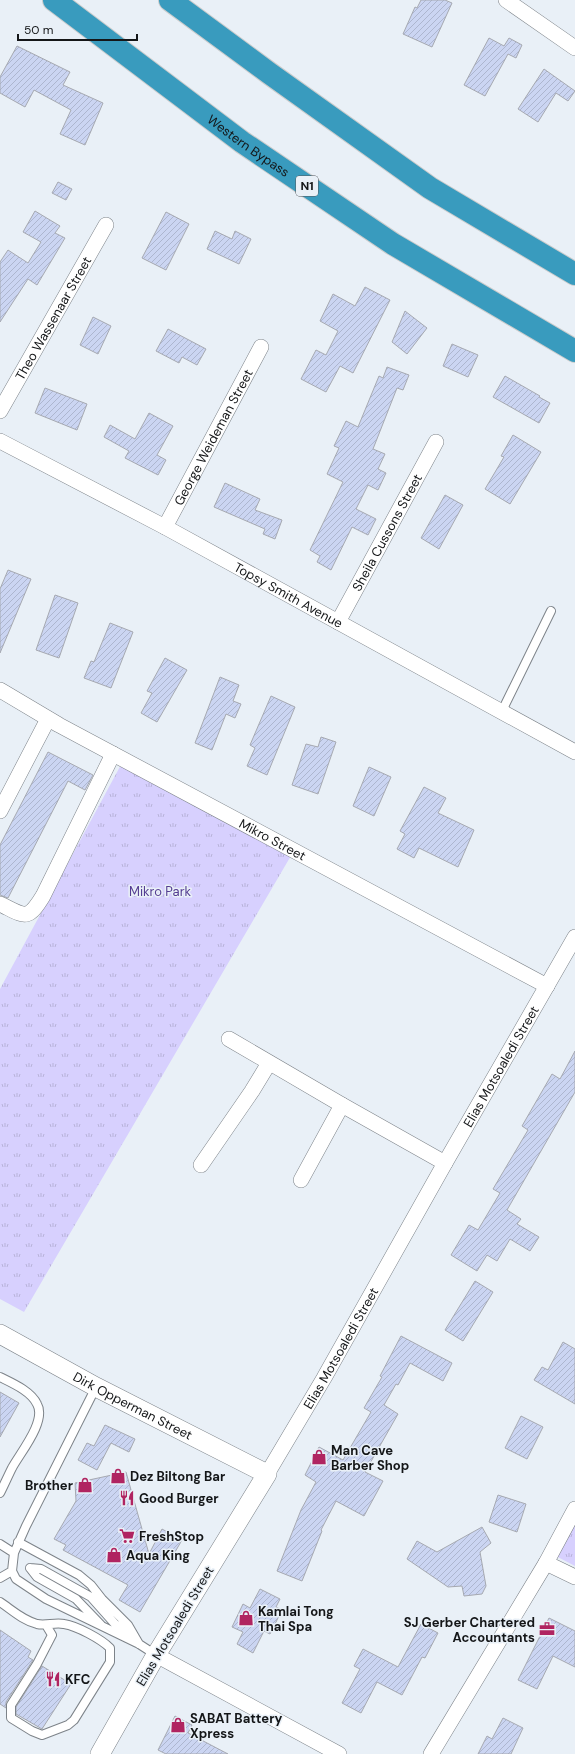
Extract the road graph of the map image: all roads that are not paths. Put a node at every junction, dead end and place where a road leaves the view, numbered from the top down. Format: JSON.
{"nodes":[{"id":1,"x":54,"y":0,"type":"edge"},
{"id":2,"x":170,"y":0,"type":"edge"},
{"id":3,"x":506,"y":0,"type":"edge"},
{"id":4,"x":575,"y":48,"type":"edge"},
{"id":5,"x":106,"y":225,"type":"dead end"},
{"id":6,"x":575,"y":274,"type":"edge"},
{"id":7,"x":261,"y":347,"type":"dead end"},
{"id":8,"x":575,"y":351,"type":"edge"},
{"id":9,"x":0,"y":411,"type":"edge"},
{"id":10,"x":0,"y":441,"type":"edge"},
{"id":11,"x":436,"y":442,"type":"dead end"},
{"id":12,"x":165,"y":527,"type":"junction"},
{"id":13,"x":551,"y":610,"type":"dead end"},
{"id":14,"x":338,"y":622,"type":"junction"},
{"id":15,"x":0,"y":690,"type":"edge"},
{"id":16,"x":502,"y":711,"type":"junction"},
{"id":17,"x":48,"y":719,"type":"junction"},
{"id":18,"x":575,"y":752,"type":"edge"},
{"id":19,"x":113,"y":754,"type":"junction"},
{"id":20,"x":0,"y":811,"type":"edge"},
{"id":21,"x":0,"y":904,"type":"edge"},
{"id":22,"x":575,"y":937,"type":"edge"},
{"id":23,"x":547,"y":986,"type":"junction"},
{"id":24,"x":229,"y":1038,"type":"dead end"},
{"id":25,"x":269,"y":1062,"type":"junction"},
{"id":26,"x":342,"y":1105,"type":"junction"},
{"id":27,"x":444,"y":1163,"type":"junction"},
{"id":28,"x":201,"y":1165,"type":"dead end"},
{"id":29,"x":301,"y":1180,"type":"dead end"},
{"id":30,"x":0,"y":1334,"type":"edge"},
{"id":31,"x":0,"y":1377,"type":"edge"},
{"id":32,"x":96,"y":1387,"type":"junction"},
{"id":33,"x":267,"y":1474,"type":"junction"},
{"id":34,"x":0,"y":1493,"type":"edge"},
{"id":35,"x":575,"y":1509,"type":"edge"},
{"id":36,"x":18,"y":1542,"type":"junction"},
{"id":37,"x":0,"y":1544,"type":"edge"},
{"id":38,"x":14,"y":1553,"type":"junction"},
{"id":39,"x":546,"y":1563,"type":"junction"},
{"id":40,"x":12,"y":1571,"type":"junction"},
{"id":41,"x":0,"y":1578,"type":"edge"},
{"id":42,"x":575,"y":1578,"type":"edge"},
{"id":43,"x":0,"y":1602,"type":"edge"},
{"id":44,"x":46,"y":1625,"type":"junction"},
{"id":45,"x":103,"y":1627,"type":"junction"},
{"id":46,"x":139,"y":1644,"type":"junction"},
{"id":47,"x":156,"y":1655,"type":"junction"},
{"id":48,"x":100,"y":1754,"type":"edge"},
{"id":49,"x":339,"y":1754,"type":"edge"},
{"id":50,"x":431,"y":1754,"type":"edge"}],
"edges":[{"from":1,"to":8,"type":"highway","name":"Western Bypass","number":"N1"},
{"from":2,"to":6,"type":"highway"},
{"from":3,"to":4,"type":"street"},
{"from":5,"to":9,"type":"street","name":"Theo Wassenaar Street"},
{"from":7,"to":12,"type":"street","name":"George Weideman Street"},
{"from":10,"to":12,"type":"street","name":"Topsy Smith Avenue"},
{"from":11,"to":14,"type":"street","name":"Sheila Cussons Street"},
{"from":12,"to":14,"type":"street","name":"Topsy Smith Avenue"},
{"from":13,"to":16,"type":"lane"},
{"from":14,"to":16,"type":"street","name":"Topsy Smith Avenue"},
{"from":15,"to":17,"type":"street","name":"Mikro Street"},
{"from":16,"to":18,"type":"street","name":"Topsy Smith Avenue"},
{"from":17,"to":19,"type":"street","name":"Mikro Street"},
{"from":17,"to":20,"type":"street"},
{"from":19,"to":21,"type":"street"},
{"from":19,"to":23,"type":"street","name":"Mikro Street"},
{"from":22,"to":23,"type":"street","name":"Elias Motsoaledi Street"},
{"from":23,"to":27,"type":"street","name":"Elias Motsoaledi Street"},
{"from":24,"to":25,"type":"street"},
{"from":25,"to":26,"type":"street"},
{"from":25,"to":28,"type":"street"},
{"from":26,"to":27,"type":"street"},
{"from":26,"to":29,"type":"street"},
{"from":27,"to":33,"type":"street","name":"Elias Motsoaledi Street"},
{"from":30,"to":32,"type":"street","name":"Dirk Opperman Street"},
{"from":31,"to":34,"type":"lane"},
{"from":32,"to":33,"type":"street","name":"Dirk Opperman Street"},
{"from":32,"to":36,"type":"lane"},
{"from":33,"to":47,"type":"street","name":"Elias Motsoaledi Street"},
{"from":35,"to":39,"type":"street"},
{"from":36,"to":38,"type":"lane"},
{"from":36,"to":46,"type":"lane"},
{"from":37,"to":38,"type":"lane"},
{"from":38,"to":40,"type":"lane"},
{"from":39,"to":42,"type":"street"},
{"from":39,"to":50,"type":"street"},
{"from":40,"to":41,"type":"lane"},
{"from":40,"to":45,"type":"lane"},
{"from":43,"to":44,"type":"lane"},
{"from":44,"to":44,"type":"lane"},
{"from":45,"to":46,"type":"lane"},
{"from":45,"to":46,"type":"lane"},
{"from":46,"to":47,"type":"lane"},
{"from":47,"to":48,"type":"street","name":"Elias Motsoaledi Street"},
{"from":47,"to":49,"type":"street"}]}
